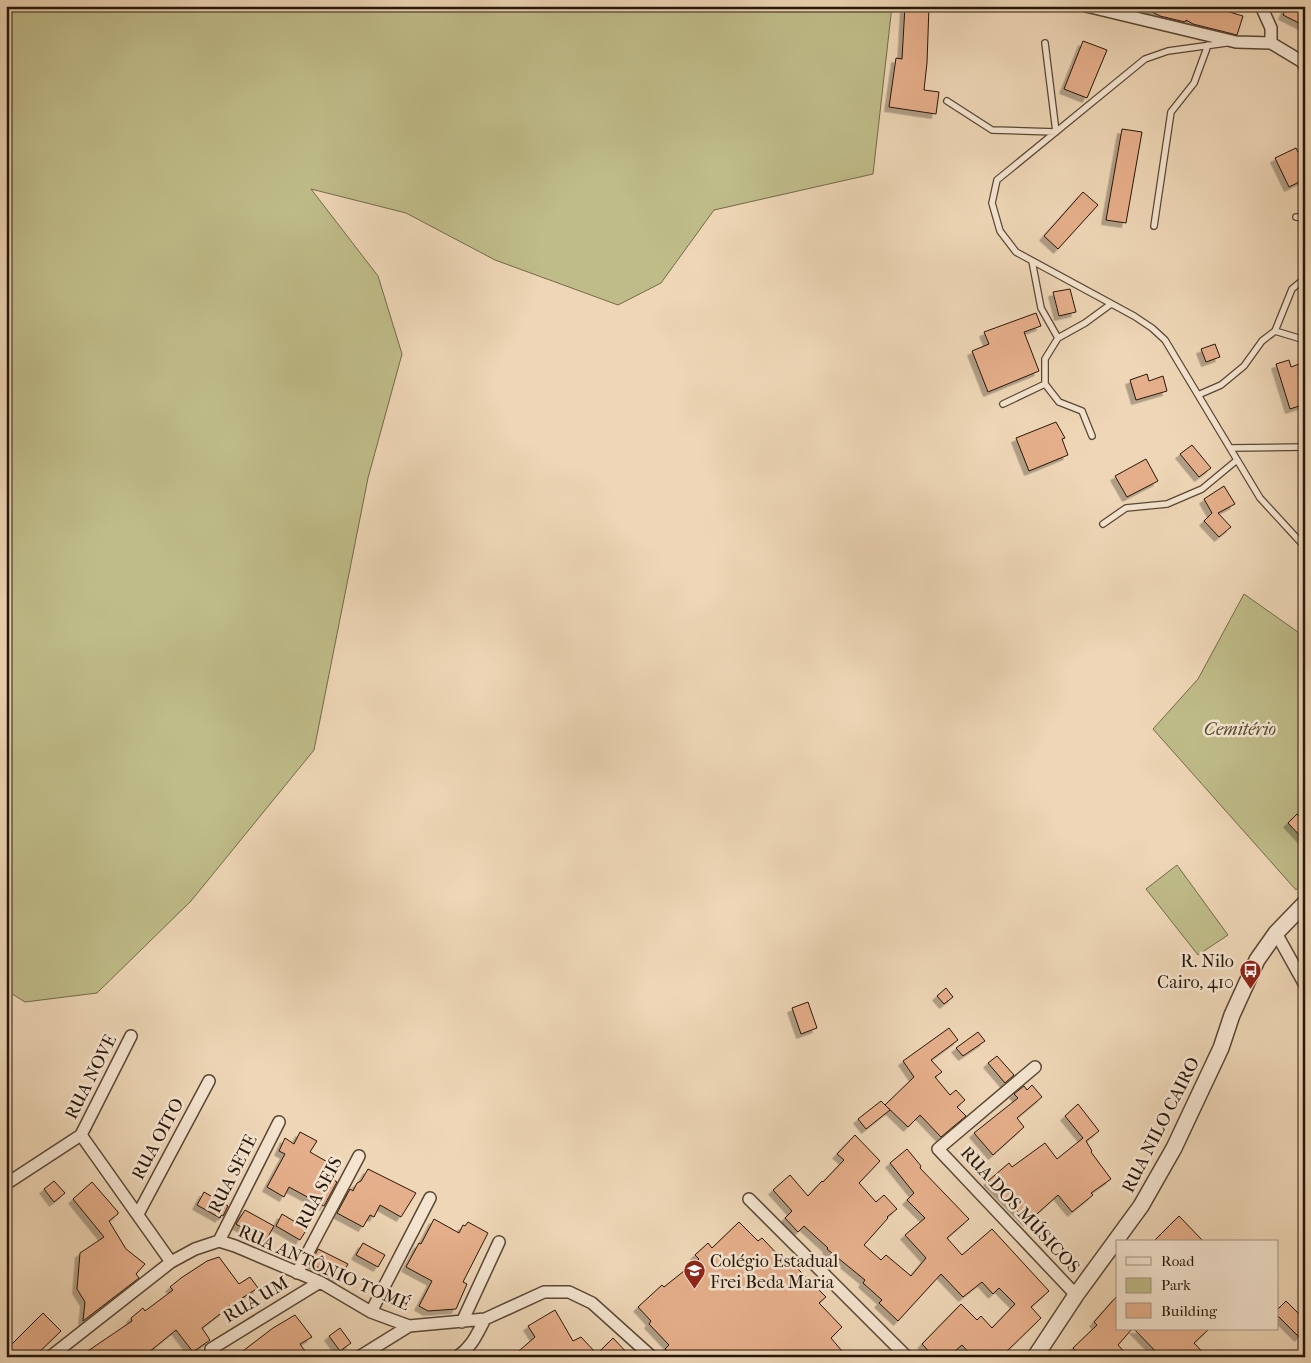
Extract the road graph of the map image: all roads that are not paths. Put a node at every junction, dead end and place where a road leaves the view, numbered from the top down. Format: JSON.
{"nodes":[{"id":1,"x":1086,"y":6,"type":"edge"},
{"id":2,"x":1251,"y":6,"type":"edge"},
{"id":3,"x":1263,"y":10,"type":"edge"},
{"id":4,"x":1236,"y":42,"type":"junction"},
{"id":5,"x":1045,"y":43,"type":"dead end"},
{"id":6,"x":1271,"y":43,"type":"junction"},
{"id":7,"x":1208,"y":46,"type":"junction"},
{"id":8,"x":1304,"y":62,"type":"edge"},
{"id":9,"x":947,"y":101,"type":"dead end"},
{"id":10,"x":1056,"y":132,"type":"junction"},
{"id":11,"x":1296,"y":217,"type":"dead end"},
{"id":12,"x":1305,"y":218,"type":"edge"},
{"id":13,"x":1154,"y":226,"type":"dead end"},
{"id":14,"x":1032,"y":261,"type":"junction"},
{"id":15,"x":1305,"y":278,"type":"edge"},
{"id":16,"x":1111,"y":304,"type":"junction"},
{"id":17,"x":1275,"y":331,"type":"junction"},
{"id":18,"x":1058,"y":338,"type":"junction"},
{"id":19,"x":1305,"y":340,"type":"edge"},
{"id":20,"x":1045,"y":384,"type":"junction"},
{"id":21,"x":1198,"y":395,"type":"junction"},
{"id":22,"x":1003,"y":404,"type":"dead end"},
{"id":23,"x":1092,"y":436,"type":"dead end"},
{"id":24,"x":1305,"y":447,"type":"edge"},
{"id":25,"x":1230,"y":448,"type":"junction"},
{"id":26,"x":1237,"y":460,"type":"junction"},
{"id":27,"x":1103,"y":524,"type":"dead end"},
{"id":28,"x":1305,"y":547,"type":"edge"},
{"id":29,"x":1305,"y":904,"type":"edge"},
{"id":30,"x":1276,"y":933,"type":"junction"},
{"id":31,"x":1305,"y":985,"type":"edge"},
{"id":32,"x":131,"y":1036,"type":"dead end"},
{"id":33,"x":1035,"y":1067,"type":"dead end"},
{"id":34,"x":208,"y":1081,"type":"dead end"},
{"id":35,"x":279,"y":1122,"type":"dead end"},
{"id":36,"x":82,"y":1135,"type":"junction"},
{"id":37,"x":359,"y":1156,"type":"dead end"},
{"id":38,"x":6,"y":1184,"type":"edge"},
{"id":39,"x":430,"y":1198,"type":"dead end"},
{"id":40,"x":749,"y":1199,"type":"dead end"},
{"id":41,"x":138,"y":1214,"type":"junction"},
{"id":42,"x":1116,"y":1240,"type":"edge"},
{"id":43,"x":1116,"y":1240,"type":"edge"},
{"id":44,"x":219,"y":1241,"type":"junction"},
{"id":45,"x":499,"y":1242,"type":"dead end"},
{"id":46,"x":171,"y":1262,"type":"junction"},
{"id":47,"x":297,"y":1273,"type":"junction"},
{"id":48,"x":320,"y":1282,"type":"junction"},
{"id":49,"x":1076,"y":1295,"type":"junction"},
{"id":50,"x":371,"y":1312,"type":"junction"},
{"id":51,"x":485,"y":1319,"type":"junction"},
{"id":52,"x":462,"y":1322,"type":"junction"},
{"id":53,"x":409,"y":1326,"type":"junction"},
{"id":54,"x":211,"y":1349,"type":"dead end"},
{"id":55,"x":50,"y":1357,"type":"edge"},
{"id":56,"x":359,"y":1357,"type":"edge"},
{"id":57,"x":457,"y":1357,"type":"edge"},
{"id":58,"x":652,"y":1357,"type":"edge"},
{"id":59,"x":907,"y":1357,"type":"edge"},
{"id":60,"x":1035,"y":1357,"type":"edge"}],
"edges":[{"from":1,"to":4,"type":"street"},
{"from":2,"to":3,"type":"street"},
{"from":3,"to":6,"type":"street"},
{"from":4,"to":6,"type":"street"},
{"from":4,"to":7,"type":"lane"},
{"from":5,"to":10,"type":"lane"},
{"from":6,"to":8,"type":"street"},
{"from":7,"to":10,"type":"lane"},
{"from":7,"to":13,"type":"lane"},
{"from":9,"to":10,"type":"lane"},
{"from":10,"to":14,"type":"lane"},
{"from":11,"to":12,"type":"lane"},
{"from":14,"to":16,"type":"lane"},
{"from":14,"to":18,"type":"lane"},
{"from":15,"to":17,"type":"lane"},
{"from":16,"to":18,"type":"lane"},
{"from":16,"to":21,"type":"lane"},
{"from":17,"to":19,"type":"lane"},
{"from":17,"to":21,"type":"lane"},
{"from":18,"to":20,"type":"lane"},
{"from":20,"to":22,"type":"lane"},
{"from":20,"to":23,"type":"lane"},
{"from":21,"to":25,"type":"lane"},
{"from":24,"to":25,"type":"lane"},
{"from":25,"to":26,"type":"lane"},
{"from":26,"to":27,"type":"lane"},
{"from":26,"to":28,"type":"lane"},
{"from":29,"to":30,"type":"street","name":"RUA NILO CAIRO"},
{"from":30,"to":31,"type":"street"},
{"from":30,"to":43,"type":"street","name":"RUA NILO CAIRO"},
{"from":32,"to":36,"type":"street","name":"RUA NOVE"},
{"from":33,"to":49,"type":"street","name":"RUA DOS MÚSICOS"},
{"from":34,"to":41,"type":"street","name":"RUA OITO"},
{"from":35,"to":44,"type":"street","name":"RUA SETE"},
{"from":36,"to":38,"type":"street"},
{"from":36,"to":41,"type":"street"},
{"from":37,"to":47,"type":"street","name":"RUA SEIS"},
{"from":39,"to":50,"type":"street"},
{"from":40,"to":59,"type":"street"},
{"from":41,"to":46,"type":"street"},
{"from":42,"to":49,"type":"street","name":"RUA NILO CAIRO"},
{"from":44,"to":46,"type":"street","name":"RUA ANTÔNIO TOMÉ"},
{"from":44,"to":47,"type":"street","name":"RUA ANTÔNIO TOMÉ"},
{"from":45,"to":52,"type":"street"},
{"from":46,"to":55,"type":"street","name":"RUA ANTÔNIO TOMÉ"},
{"from":47,"to":48,"type":"street","name":"RUA ANTÔNIO TOMÉ"},
{"from":48,"to":50,"type":"street","name":"RUA ANTÔNIO TOMÉ"},
{"from":48,"to":54,"type":"street","name":"RUA UM"},
{"from":49,"to":60,"type":"street","name":"RUA NILO CAIRO"},
{"from":50,"to":53,"type":"street","name":"RUA ANTÔNIO TOMÉ"},
{"from":51,"to":52,"type":"street","name":"RUA ANTÔNIO TOMÉ"},
{"from":51,"to":57,"type":"street"},
{"from":51,"to":58,"type":"street","name":"RUA ANTÔNIO TOMÉ"},
{"from":52,"to":53,"type":"street","name":"RUA ANTÔNIO TOMÉ"},
{"from":53,"to":56,"type":"street"}]}
